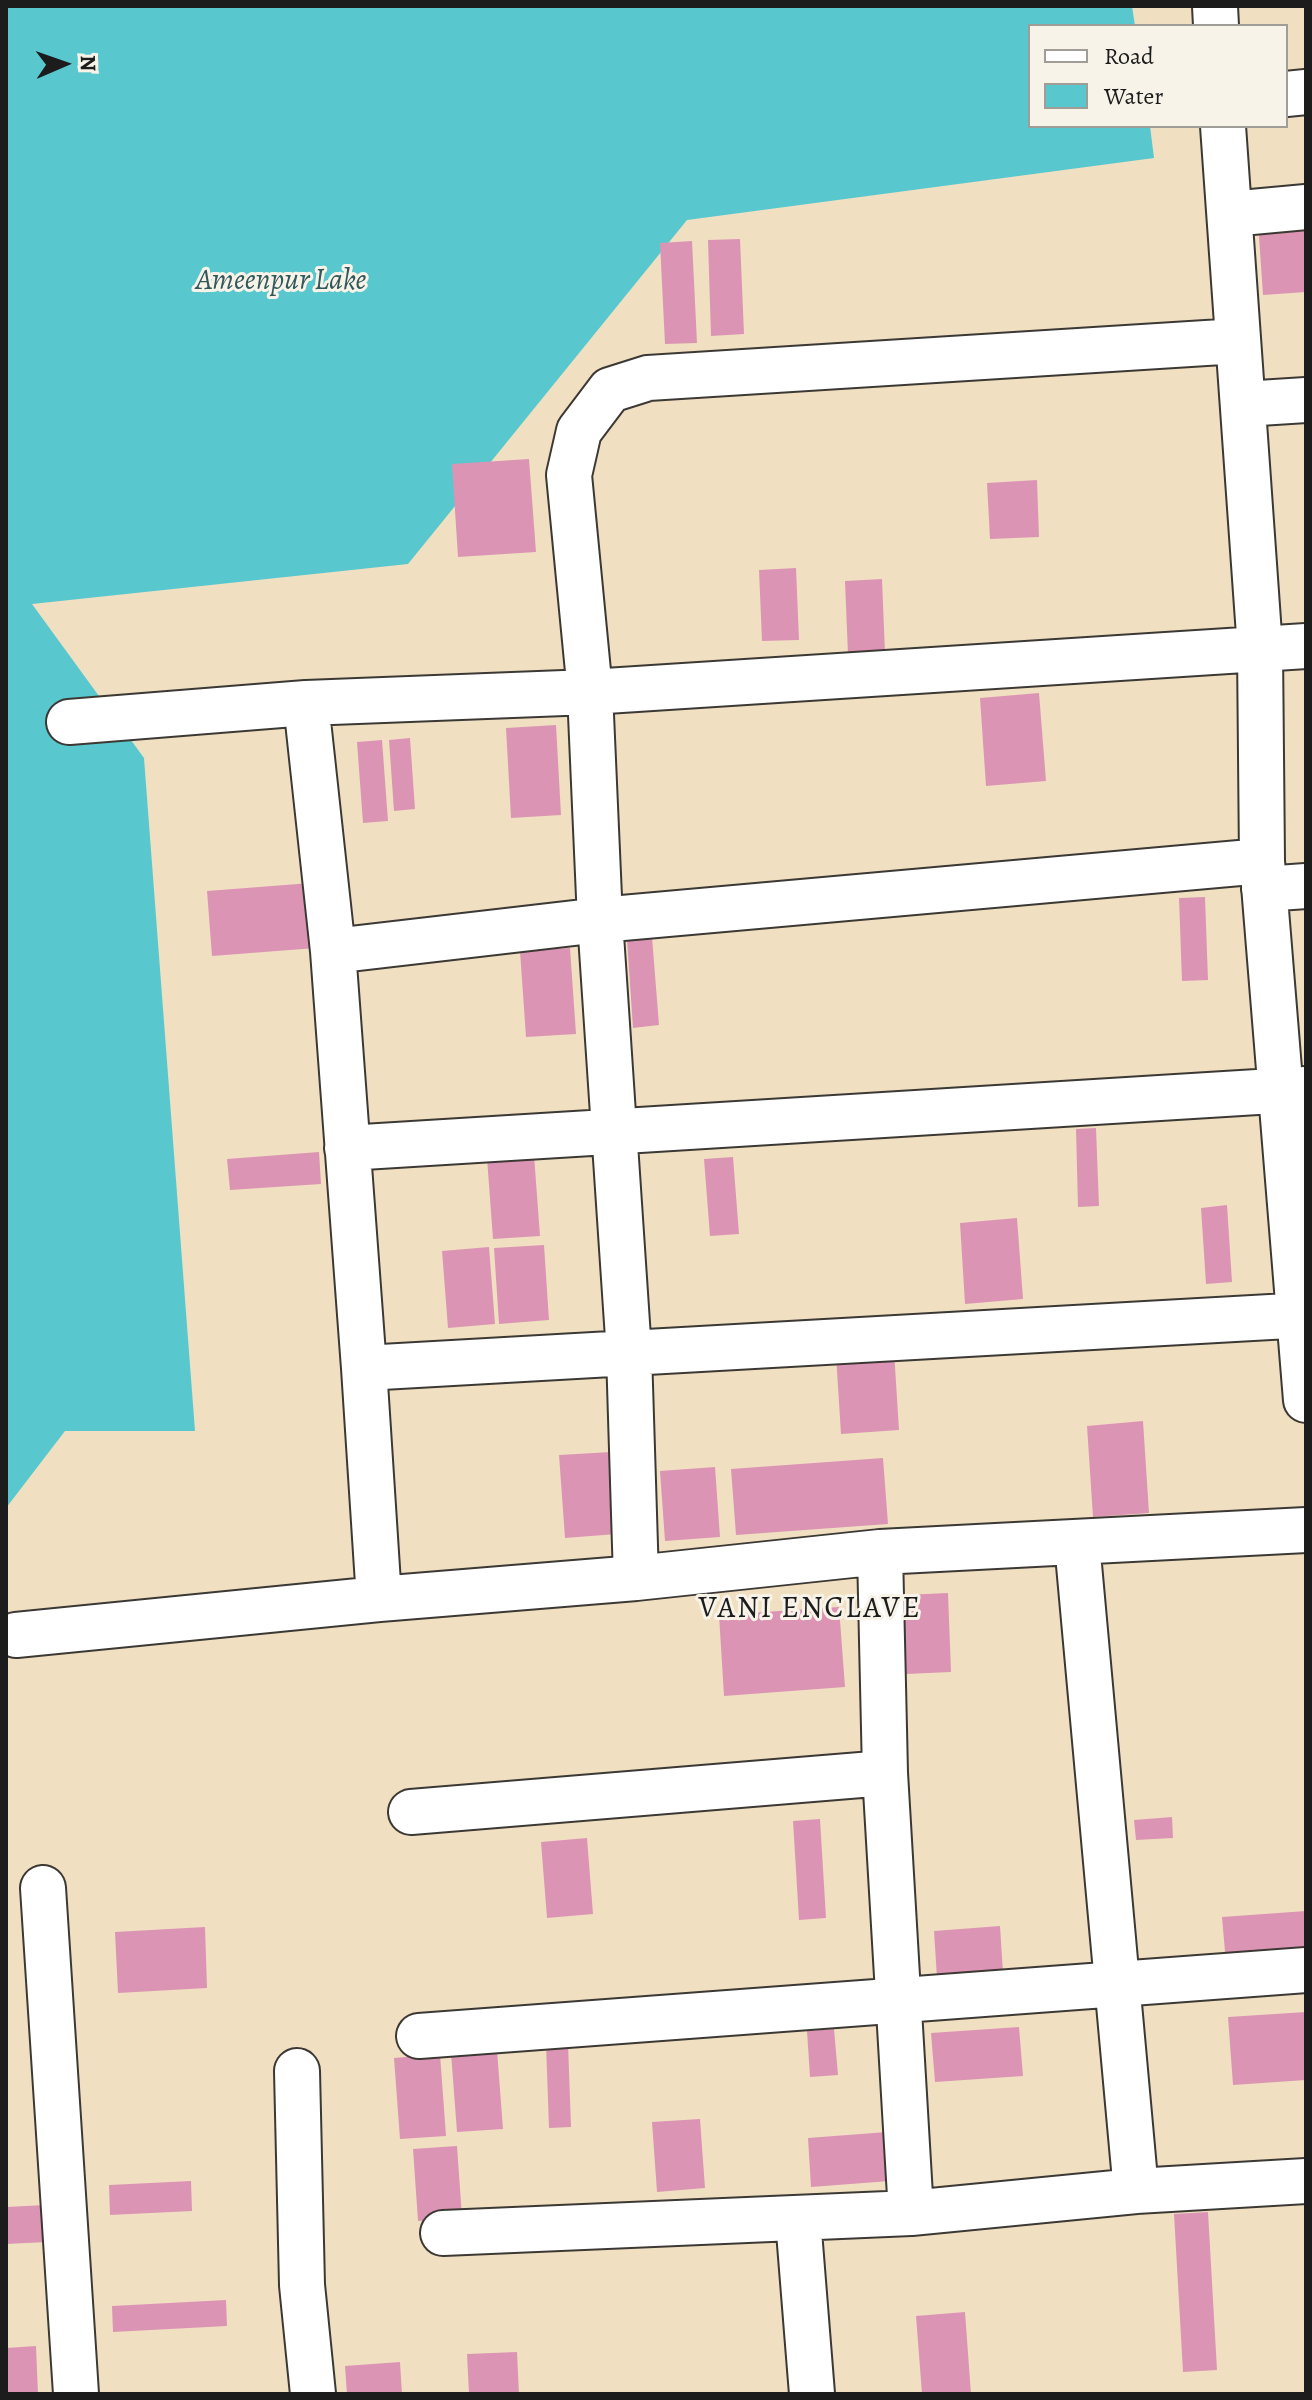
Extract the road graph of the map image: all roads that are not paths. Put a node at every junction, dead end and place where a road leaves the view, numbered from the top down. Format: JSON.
{"nodes":[{"id":1,"x":1223,"y":128,"type":"edge"},
{"id":2,"x":1306,"y":207,"type":"edge"},
{"id":3,"x":1230,"y":214,"type":"junction"},
{"id":4,"x":1238,"y":341,"type":"junction"},
{"id":5,"x":1306,"y":400,"type":"edge"},
{"id":6,"x":1243,"y":404,"type":"junction"},
{"id":7,"x":1306,"y":646,"type":"edge"},
{"id":8,"x":1260,"y":649,"type":"junction"},
{"id":9,"x":590,"y":692,"type":"junction"},
{"id":10,"x":306,"y":703,"type":"junction"},
{"id":11,"x":69,"y":722,"type":"dead end"},
{"id":12,"x":1277,"y":879,"type":"edge"},
{"id":13,"x":600,"y":920,"type":"junction"},
{"id":14,"x":333,"y":951,"type":"junction"},
{"id":15,"x":1293,"y":1089,"type":"edge"},
{"id":16,"x":614,"y":1132,"type":"junction"},
{"id":17,"x":347,"y":1148,"type":"junction"},
{"id":18,"x":1302,"y":1315,"type":"edge"},
{"id":19,"x":629,"y":1353,"type":"junction"},
{"id":20,"x":364,"y":1368,"type":"junction"},
{"id":21,"x":1306,"y":1400,"type":"edge"},
{"id":22,"x":1306,"y":1530,"type":"edge"},
{"id":23,"x":1077,"y":1543,"type":"junction"},
{"id":24,"x":880,"y":1552,"type":"junction"},
{"id":25,"x":636,"y":1578,"type":"junction"},
{"id":26,"x":379,"y":1599,"type":"junction"},
{"id":27,"x":16,"y":1635,"type":"dead end"},
{"id":28,"x":885,"y":1773,"type":"junction"},
{"id":29,"x":411,"y":1812,"type":"dead end"},
{"id":30,"x":43,"y":1888,"type":"dead end"},
{"id":31,"x":1306,"y":1970,"type":"edge"},
{"id":32,"x":1116,"y":1984,"type":"junction"},
{"id":33,"x":897,"y":2000,"type":"junction"},
{"id":34,"x":419,"y":2036,"type":"dead end"},
{"id":35,"x":297,"y":2071,"type":"dead end"},
{"id":36,"x":1306,"y":2181,"type":"edge"},
{"id":37,"x":1136,"y":2191,"type":"junction"},
{"id":38,"x":911,"y":2213,"type":"junction"},
{"id":39,"x":798,"y":2219,"type":"junction"},
{"id":40,"x":443,"y":2233,"type":"dead end"},
{"id":41,"x":76,"y":2394,"type":"edge"},
{"id":42,"x":313,"y":2394,"type":"edge"},
{"id":43,"x":812,"y":2394,"type":"edge"}],
"edges":[{"from":1,"to":3,"type":"street"},
{"from":2,"to":3,"type":"street"},
{"from":3,"to":4,"type":"street"},
{"from":4,"to":6,"type":"street"},
{"from":4,"to":9,"type":"street"},
{"from":5,"to":6,"type":"street"},
{"from":6,"to":8,"type":"street"},
{"from":7,"to":8,"type":"street"},
{"from":8,"to":9,"type":"street"},
{"from":8,"to":12,"type":"street"},
{"from":9,"to":10,"type":"street"},
{"from":9,"to":13,"type":"street"},
{"from":10,"to":11,"type":"street"},
{"from":10,"to":14,"type":"street"},
{"from":12,"to":13,"type":"street"},
{"from":12,"to":15,"type":"street"},
{"from":13,"to":14,"type":"street"},
{"from":13,"to":16,"type":"street"},
{"from":14,"to":17,"type":"street"},
{"from":15,"to":16,"type":"street"},
{"from":15,"to":18,"type":"street"},
{"from":16,"to":17,"type":"street"},
{"from":16,"to":19,"type":"street"},
{"from":17,"to":20,"type":"street"},
{"from":18,"to":19,"type":"street"},
{"from":18,"to":21,"type":"street"},
{"from":19,"to":20,"type":"street"},
{"from":19,"to":25,"type":"street"},
{"from":20,"to":26,"type":"street"},
{"from":22,"to":23,"type":"street"},
{"from":23,"to":24,"type":"street"},
{"from":23,"to":32,"type":"street"},
{"from":24,"to":25,"type":"street"},
{"from":24,"to":28,"type":"street"},
{"from":25,"to":26,"type":"street"},
{"from":26,"to":27,"type":"street"},
{"from":28,"to":29,"type":"street"},
{"from":28,"to":33,"type":"street"},
{"from":30,"to":41,"type":"street"},
{"from":31,"to":32,"type":"street"},
{"from":32,"to":33,"type":"street"},
{"from":32,"to":37,"type":"street"},
{"from":33,"to":34,"type":"street"},
{"from":33,"to":38,"type":"street"},
{"from":35,"to":42,"type":"street"},
{"from":36,"to":37,"type":"street"},
{"from":37,"to":38,"type":"street"},
{"from":38,"to":39,"type":"street"},
{"from":39,"to":40,"type":"street"},
{"from":39,"to":43,"type":"street"}]}
